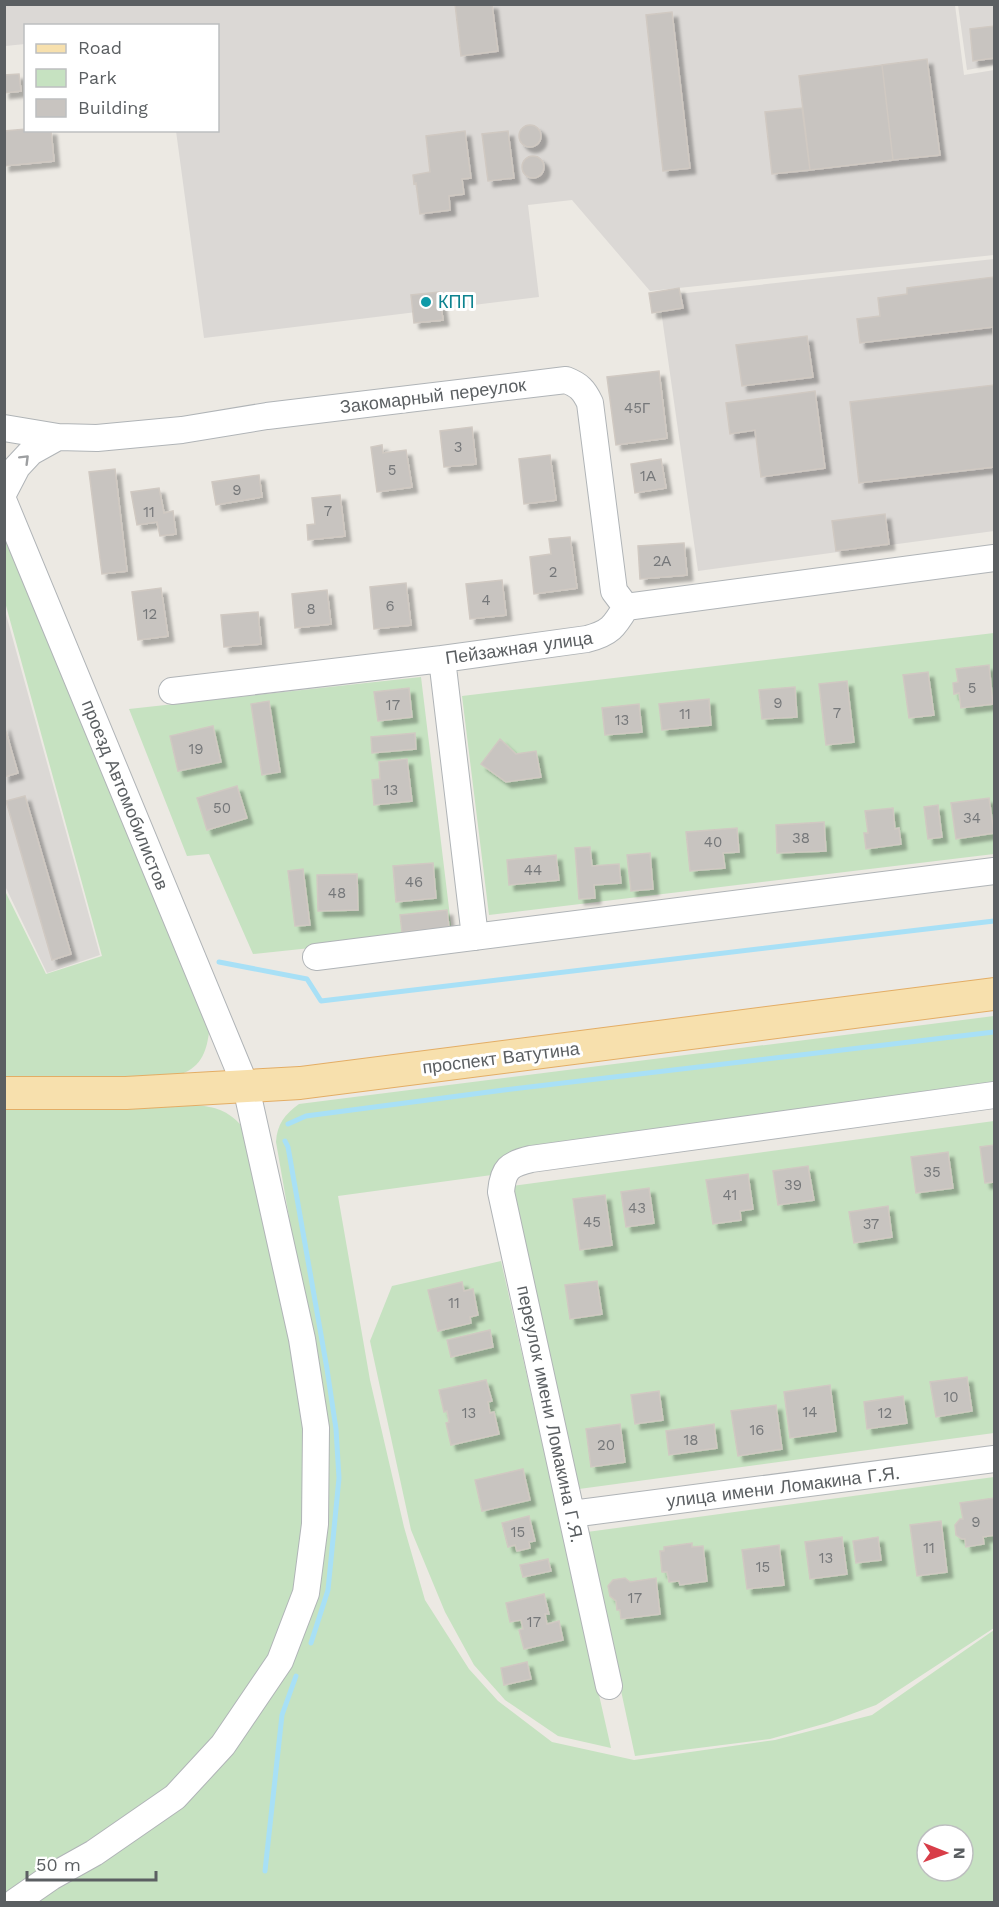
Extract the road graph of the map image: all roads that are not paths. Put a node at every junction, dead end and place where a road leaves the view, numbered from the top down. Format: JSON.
{"nodes":[{"id":1,"x":4,"y":428,"type":"edge"},
{"id":2,"x":58,"y":437,"type":"junction"},
{"id":3,"x":4,"y":492,"type":"edge"},
{"id":4,"x":4,"y":502,"type":"edge"},
{"id":5,"x":994,"y":558,"type":"edge"},
{"id":6,"x":626,"y":607,"type":"junction"},
{"id":7,"x":442,"y":659,"type":"junction"},
{"id":8,"x":172,"y":691,"type":"dead end"},
{"id":9,"x":994,"y":871,"type":"edge"},
{"id":10,"x":475,"y":937,"type":"junction"},
{"id":11,"x":316,"y":957,"type":"dead end"},
{"id":12,"x":994,"y":994,"type":"edge"},
{"id":13,"x":246,"y":1087,"type":"junction"},
{"id":14,"x":4,"y":1093,"type":"edge"},
{"id":15,"x":994,"y":1095,"type":"edge"},
{"id":16,"x":994,"y":1460,"type":"edge"},
{"id":17,"x":572,"y":1514,"type":"junction"},
{"id":18,"x":609,"y":1686,"type":"dead end"},
{"id":19,"x":15,"y":1902,"type":"edge"}],
"edges":[{"from":1,"to":2,"type":"street","name":"Закомарный переулок"},
{"from":3,"to":2,"type":"street","one_way":true},
{"from":2,"to":6,"type":"street","name":"Закомарный переулок"},
{"from":4,"to":13,"type":"street","name":"проезд Автомобилистов"},
{"from":5,"to":6,"type":"street"},
{"from":6,"to":7,"type":"street","name":"Пейзажная улица"},
{"from":7,"to":8,"type":"street","name":"Пейзажная улица"},
{"from":7,"to":10,"type":"street"},
{"from":9,"to":10,"type":"street"},
{"from":10,"to":11,"type":"street"},
{"from":12,"to":13,"type":"main road","name":"проспект Ватутина"},
{"from":13,"to":14,"type":"main road","name":"проспект Ватутина"},
{"from":13,"to":19,"type":"street","name":"проезд Автомобилистов"},
{"from":15,"to":17,"type":"street","name":"переулок имени Ломакина Г.Я."},
{"from":16,"to":17,"type":"street","name":"улица имени Ломакина Г.Я."},
{"from":17,"to":18,"type":"street","name":"переулок имени Ломакина Г.Я."}]}
